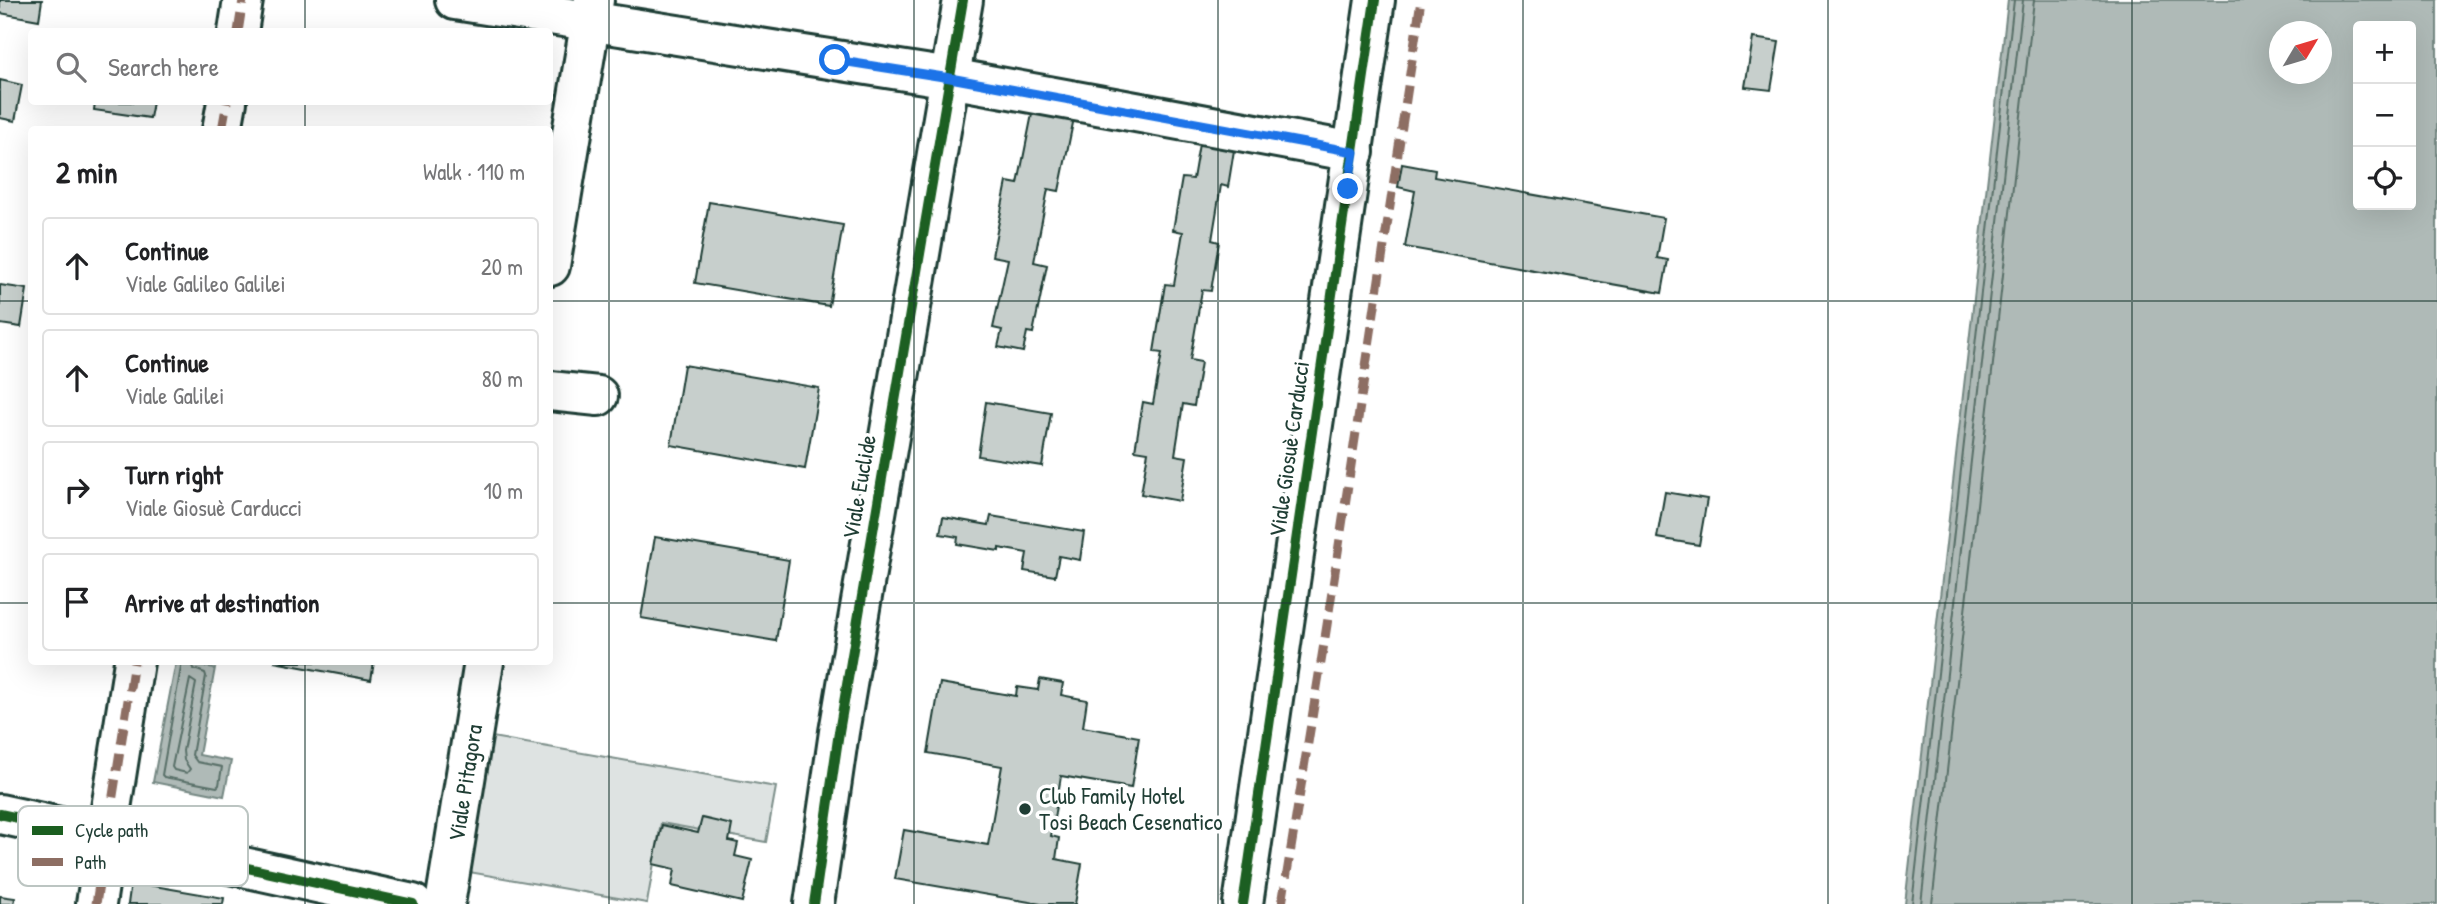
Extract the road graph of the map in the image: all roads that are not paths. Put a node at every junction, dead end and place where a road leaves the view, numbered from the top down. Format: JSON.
{"nodes":[{"id":1,"x":243,"y":0,"type":"edge"},
{"id":2,"x":454,"y":0,"type":"edge"},
{"id":3,"x":963,"y":0,"type":"edge"},
{"id":4,"x":1375,"y":0,"type":"edge"},
{"id":5,"x":592,"y":11,"type":"edge"},
{"id":6,"x":239,"y":28,"type":"edge"},
{"id":7,"x":950,"y":78,"type":"junction"},
{"id":8,"x":226,"y":105,"type":"edge"},
{"id":9,"x":223,"y":126,"type":"edge"},
{"id":10,"x":1354,"y":152,"type":"junction"},
{"id":11,"x":553,"y":248,"type":"edge"},
{"id":12,"x":553,"y":391,"type":"edge"},
{"id":13,"x":598,"y":396,"type":"dead end"},
{"id":14,"x":134,"y":665,"type":"edge"},
{"id":15,"x":484,"y":665,"type":"edge"},
{"id":16,"x":111,"y":806,"type":"edge"},
{"id":17,"x":0,"y":814,"type":"edge"},
{"id":18,"x":18,"y":818,"type":"edge"},
{"id":19,"x":248,"y":869,"type":"edge"},
{"id":20,"x":99,"y":886,"type":"edge"},
{"id":21,"x":96,"y":904,"type":"edge"},
{"id":22,"x":413,"y":904,"type":"edge"},
{"id":23,"x":445,"y":904,"type":"edge"},
{"id":24,"x":814,"y":904,"type":"edge"},
{"id":25,"x":1243,"y":904,"type":"edge"}],
"edges":[{"from":1,"to":6,"type":"street"},
{"from":2,"to":5,"type":"street"},
{"from":3,"to":7,"type":"street","name":"Viale Euclide"},
{"from":4,"to":10,"type":"street","name":"Viale Giosuè Carducci"},
{"from":5,"to":7,"type":"street"},
{"from":5,"to":11,"type":"street"},
{"from":7,"to":10,"type":"street"},
{"from":7,"to":24,"type":"street","name":"Viale Euclide"},
{"from":8,"to":9,"type":"street"},
{"from":10,"to":25,"type":"street","name":"Viale Giosuè Carducci"},
{"from":12,"to":13,"type":"street"},
{"from":14,"to":16,"type":"street"},
{"from":15,"to":23,"type":"street","name":"Viale Pitagora"},
{"from":17,"to":18,"type":"street"},
{"from":19,"to":22,"type":"street"},
{"from":20,"to":21,"type":"street"}]}
